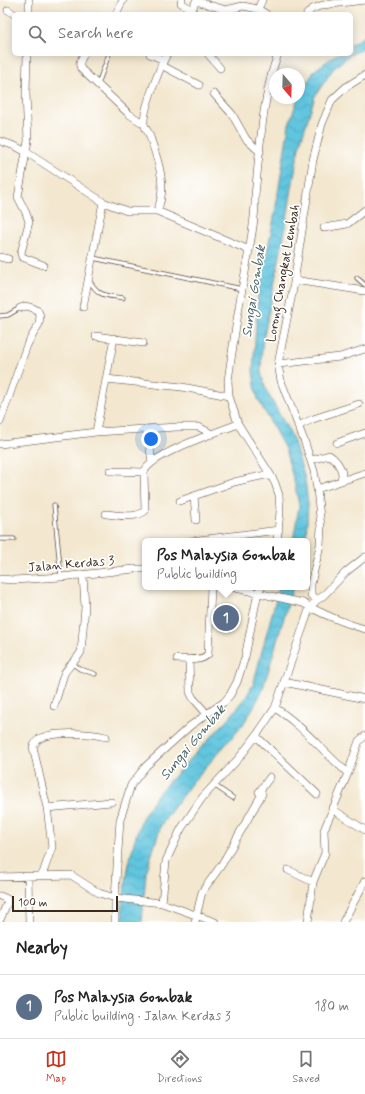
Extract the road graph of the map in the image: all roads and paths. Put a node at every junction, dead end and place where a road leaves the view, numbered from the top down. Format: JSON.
{"nodes":[{"id":1,"x":29,"y":0,"type":"edge"},
{"id":2,"x":123,"y":0,"type":"edge"},
{"id":3,"x":182,"y":0,"type":"edge"},
{"id":4,"x":262,"y":0,"type":"edge"},
{"id":5,"x":365,"y":0,"type":"edge"},
{"id":6,"x":258,"y":10,"type":"junction"},
{"id":7,"x":29,"y":12,"type":"edge"},
{"id":8,"x":117,"y":12,"type":"edge"},
{"id":9,"x":191,"y":12,"type":"edge"},
{"id":10,"x":262,"y":12,"type":"edge"},
{"id":11,"x":309,"y":12,"type":"edge"},
{"id":12,"x":27,"y":56,"type":"edge"},
{"id":13,"x":83,"y":56,"type":"edge"},
{"id":14,"x":108,"y":56,"type":"edge"},
{"id":15,"x":155,"y":56,"type":"edge"},
{"id":16,"x":210,"y":56,"type":"edge"},
{"id":17,"x":278,"y":56,"type":"edge"},
{"id":18,"x":164,"y":60,"type":"edge"},
{"id":19,"x":220,"y":68,"type":"dead end"},
{"id":20,"x":365,"y":75,"type":"edge"},
{"id":21,"x":98,"y":84,"type":"junction"},
{"id":22,"x":199,"y":85,"type":"dead end"},
{"id":23,"x":214,"y":94,"type":"dead end"},
{"id":24,"x":144,"y":124,"type":"junction"},
{"id":25,"x":0,"y":142,"type":"edge"},
{"id":26,"x":26,"y":152,"type":"junction"},
{"id":27,"x":260,"y":152,"type":"junction"},
{"id":28,"x":103,"y":202,"type":"junction"},
{"id":29,"x":365,"y":210,"type":"edge"},
{"id":30,"x":156,"y":211,"type":"junction"},
{"id":31,"x":324,"y":228,"type":"dead end"},
{"id":32,"x":249,"y":250,"type":"junction"},
{"id":33,"x":0,"y":257,"type":"edge"},
{"id":34,"x":93,"y":258,"type":"junction"},
{"id":35,"x":8,"y":259,"type":"dead end"},
{"id":36,"x":43,"y":265,"type":"dead end"},
{"id":37,"x":358,"y":278,"type":"dead end"},
{"id":38,"x":89,"y":279,"type":"junction"},
{"id":39,"x":294,"y":280,"type":"junction"},
{"id":40,"x":365,"y":285,"type":"edge"},
{"id":41,"x":242,"y":289,"type":"junction"},
{"id":42,"x":365,"y":291,"type":"edge"},
{"id":43,"x":123,"y":298,"type":"dead end"},
{"id":44,"x":84,"y":307,"type":"dead end"},
{"id":45,"x":20,"y":308,"type":"joint"},
{"id":46,"x":0,"y":316,"type":"edge"},
{"id":47,"x":96,"y":336,"type":"dead end"},
{"id":48,"x":114,"y":338,"type":"junction"},
{"id":49,"x":143,"y":343,"type":"dead end"},
{"id":50,"x":365,"y":349,"type":"edge"},
{"id":51,"x":278,"y":364,"type":"junction"},
{"id":52,"x":106,"y":379,"type":"junction"},
{"id":53,"x":230,"y":396,"type":"junction"},
{"id":54,"x":359,"y":404,"type":"dead end"},
{"id":55,"x":0,"y":422,"type":"edge"},
{"id":56,"x":238,"y":424,"type":"junction"},
{"id":57,"x":298,"y":426,"type":"junction"},
{"id":58,"x":147,"y":429,"type":"junction"},
{"id":59,"x":96,"y":432,"type":"junction"},
{"id":60,"x":365,"y":433,"type":"edge"},
{"id":61,"x":212,"y":434,"type":"junction"},
{"id":62,"x":337,"y":443,"type":"dead end"},
{"id":63,"x":0,"y":444,"type":"edge"},
{"id":64,"x":310,"y":460,"type":"junction"},
{"id":65,"x":152,"y":462,"type":"junction"},
{"id":66,"x":110,"y":471,"type":"dead end"},
{"id":67,"x":144,"y":472,"type":"junction"},
{"id":68,"x":365,"y":473,"type":"edge"},
{"id":69,"x":270,"y":474,"type":"junction"},
{"id":70,"x":340,"y":482,"type":"junction"},
{"id":71,"x":317,"y":489,"type":"junction"},
{"id":72,"x":194,"y":496,"type":"junction"},
{"id":73,"x":180,"y":501,"type":"dead end"},
{"id":74,"x":54,"y":505,"type":"dead end"},
{"id":75,"x":106,"y":514,"type":"dead end"},
{"id":76,"x":196,"y":520,"type":"dead end"},
{"id":77,"x":279,"y":530,"type":"junction"},
{"id":78,"x":215,"y":538,"type":"edge"},
{"id":79,"x":278,"y":538,"type":"edge"},
{"id":80,"x":0,"y":539,"type":"edge"},
{"id":81,"x":14,"y":539,"type":"dead end"},
{"id":82,"x":365,"y":558,"type":"edge"},
{"id":83,"x":142,"y":569,"type":"edge"},
{"id":84,"x":82,"y":575,"type":"junction"},
{"id":85,"x":60,"y":577,"type":"junction"},
{"id":86,"x":0,"y":579,"type":"edge"},
{"id":87,"x":211,"y":590,"type":"edge"},
{"id":88,"x":259,"y":590,"type":"edge"},
{"id":89,"x":317,"y":600,"type":"junction"},
{"id":90,"x":310,"y":607,"type":"junction"},
{"id":91,"x":365,"y":629,"type":"edge"},
{"id":92,"x":177,"y":659,"type":"dead end"},
{"id":93,"x":189,"y":659,"type":"junction"},
{"id":94,"x":73,"y":664,"type":"junction"},
{"id":95,"x":95,"y":674,"type":"dead end"},
{"id":96,"x":284,"y":682,"type":"junction"},
{"id":97,"x":365,"y":699,"type":"edge"},
{"id":98,"x":54,"y":706,"type":"dead end"},
{"id":99,"x":275,"y":708,"type":"junction"},
{"id":100,"x":206,"y":714,"type":"junction"},
{"id":101,"x":256,"y":736,"type":"junction"},
{"id":102,"x":365,"y":736,"type":"edge"},
{"id":103,"x":106,"y":737,"type":"dead end"},
{"id":104,"x":348,"y":773,"type":"junction"},
{"id":105,"x":270,"y":777,"type":"dead end"},
{"id":106,"x":214,"y":786,"type":"junction"},
{"id":107,"x":317,"y":794,"type":"dead end"},
{"id":108,"x":233,"y":798,"type":"dead end"},
{"id":109,"x":111,"y":802,"type":"dead end"},
{"id":110,"x":47,"y":808,"type":"junction"},
{"id":111,"x":332,"y":810,"type":"junction"},
{"id":112,"x":365,"y":830,"type":"edge"},
{"id":113,"x":288,"y":870,"type":"dead end"},
{"id":114,"x":42,"y":876,"type":"junction"},
{"id":115,"x":28,"y":877,"type":"junction"},
{"id":116,"x":0,"y":878,"type":"edge"},
{"id":117,"x":365,"y":881,"type":"edge"},
{"id":118,"x":313,"y":882,"type":"junction"},
{"id":119,"x":0,"y":896,"type":"edge"},
{"id":120,"x":118,"y":898,"type":"junction"},
{"id":121,"x":162,"y":903,"type":"junction"},
{"id":122,"x":195,"y":919,"type":"edge"},
{"id":123,"x":0,"y":920,"type":"edge"},
{"id":124,"x":29,"y":922,"type":"edge"},
{"id":125,"x":115,"y":922,"type":"edge"},
{"id":126,"x":215,"y":922,"type":"edge"},
{"id":127,"x":308,"y":922,"type":"edge"},
{"id":128,"x":343,"y":922,"type":"edge"}],
"edges":[{"from":1,"to":7,"type":"street"},
{"from":2,"to":8,"type":"street"},
{"from":3,"to":9,"type":"street"},
{"from":4,"to":6,"type":"street"},
{"from":5,"to":11,"type":"street"},
{"from":6,"to":9,"type":"street"},
{"from":6,"to":10,"type":"street"},
{"from":12,"to":26,"type":"street"},
{"from":13,"to":21,"type":"street"},
{"from":14,"to":21,"type":"lane"},
{"from":15,"to":18,"type":"street"},
{"from":16,"to":19,"type":"street"},
{"from":17,"to":27,"type":"street"},
{"from":18,"to":22,"type":"street"},
{"from":18,"to":24,"type":"street"},
{"from":20,"to":39,"type":"street","name":"Lorong Changkat Lembah"},
{"from":21,"to":24,"type":"street"},
{"from":23,"to":27,"type":"street"},
{"from":24,"to":30,"type":"street"},
{"from":25,"to":26,"type":"street"},
{"from":26,"to":28,"type":"street"},
{"from":26,"to":36,"type":"street"},
{"from":27,"to":32,"type":"street"},
{"from":28,"to":30,"type":"street"},
{"from":28,"to":34,"type":"street"},
{"from":29,"to":31,"type":"street"},
{"from":30,"to":32,"type":"street"},
{"from":32,"to":41,"type":"street"},
{"from":33,"to":35,"type":"street"},
{"from":34,"to":38,"type":"street"},
{"from":34,"to":41,"type":"lane"},
{"from":37,"to":40,"type":"lane"},
{"from":38,"to":43,"type":"lane"},
{"from":38,"to":44,"type":"street"},
{"from":39,"to":42,"type":"street"},
{"from":39,"to":51,"type":"street","name":"Lorong Changkat Lembah"},
{"from":41,"to":53,"type":"street"},
{"from":45,"to":46,"type":"lane"},
{"from":45,"to":55,"type":"street"},
{"from":47,"to":48,"type":"street"},
{"from":48,"to":49,"type":"street"},
{"from":48,"to":52,"type":"street"},
{"from":50,"to":51,"type":"street"},
{"from":51,"to":57,"type":"street","name":"Lorong Changkat Lembah"},
{"from":52,"to":53,"type":"street"},
{"from":52,"to":59,"type":"street"},
{"from":53,"to":56,"type":"street"},
{"from":54,"to":57,"type":"street"},
{"from":56,"to":61,"type":"street"},
{"from":56,"to":69,"type":"street"},
{"from":57,"to":64,"type":"street","name":"Lorong Changkat Lembah"},
{"from":58,"to":59,"type":"street"},
{"from":58,"to":61,"type":"street"},
{"from":58,"to":65,"type":"street"},
{"from":59,"to":63,"type":"street"},
{"from":60,"to":62,"type":"street"},
{"from":61,"to":65,"type":"street"},
{"from":64,"to":70,"type":"street"},
{"from":64,"to":71,"type":"street","name":"Lorong Changkat Lembah"},
{"from":65,"to":67,"type":"street"},
{"from":66,"to":67,"type":"street"},
{"from":67,"to":75,"type":"street"},
{"from":68,"to":70,"type":"street"},
{"from":69,"to":72,"type":"street"},
{"from":69,"to":77,"type":"street"},
{"from":70,"to":71,"type":"street"},
{"from":71,"to":89,"type":"street","name":"Lorong Changkat Lembah"},
{"from":72,"to":73,"type":"street"},
{"from":72,"to":76,"type":"street"},
{"from":74,"to":85,"type":"lane"},
{"from":77,"to":78,"type":"street"},
{"from":77,"to":79,"type":"street"},
{"from":80,"to":81,"type":"lane"},
{"from":82,"to":89,"type":"street"},
{"from":83,"to":84,"type":"street","name":"Jalan Kerdas 3"},
{"from":84,"to":85,"type":"street","name":"Jalan Kerdas 3"},
{"from":84,"to":94,"type":"street"},
{"from":85,"to":86,"type":"street","name":"Jalan Kerdas 3"},
{"from":87,"to":93,"type":"street"},
{"from":88,"to":90,"type":"street"},
{"from":88,"to":100,"type":"street"},
{"from":89,"to":90,"type":"street"},
{"from":90,"to":91,"type":"street"},
{"from":90,"to":96,"type":"street"},
{"from":92,"to":93,"type":"street"},
{"from":93,"to":100,"type":"street"},
{"from":94,"to":95,"type":"lane"},
{"from":94,"to":98,"type":"street"},
{"from":96,"to":97,"type":"street"},
{"from":96,"to":99,"type":"street"},
{"from":99,"to":101,"type":"street"},
{"from":99,"to":104,"type":"street"},
{"from":100,"to":120,"type":"street"},
{"from":101,"to":106,"type":"street"},
{"from":101,"to":107,"type":"street"},
{"from":102,"to":104,"type":"street"},
{"from":103,"to":110,"type":"street"},
{"from":104,"to":111,"type":"street"},
{"from":105,"to":122,"type":"street"},
{"from":106,"to":108,"type":"lane"},
{"from":106,"to":121,"type":"street"},
{"from":109,"to":110,"type":"street"},
{"from":110,"to":114,"type":"street"},
{"from":111,"to":112,"type":"street"},
{"from":111,"to":118,"type":"street"},
{"from":113,"to":118,"type":"street"},
{"from":114,"to":115,"type":"street"},
{"from":114,"to":120,"type":"street"},
{"from":115,"to":116,"type":"street"},
{"from":115,"to":124,"type":"street"},
{"from":117,"to":128,"type":"street"},
{"from":118,"to":127,"type":"street"},
{"from":119,"to":123,"type":"street"},
{"from":120,"to":121,"type":"street"},
{"from":120,"to":125,"type":"street"},
{"from":121,"to":122,"type":"street"},
{"from":122,"to":126,"type":"street"}]}
